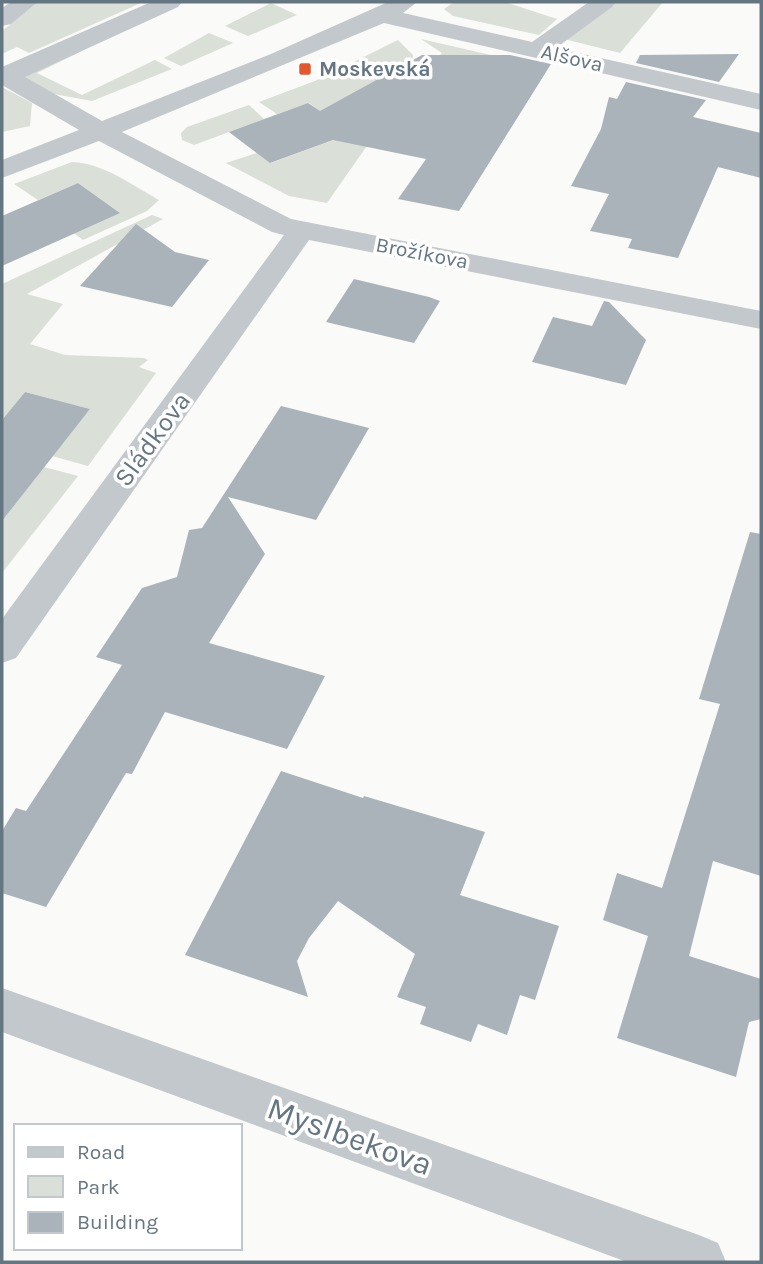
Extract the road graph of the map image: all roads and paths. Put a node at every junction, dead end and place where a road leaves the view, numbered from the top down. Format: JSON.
{"nodes":[{"id":1,"x":26,"y":2,"type":"edge"},
{"id":2,"x":170,"y":2,"type":"edge"},
{"id":3,"x":405,"y":2,"type":"edge"},
{"id":4,"x":604,"y":2,"type":"edge"},
{"id":5,"x":382,"y":15,"type":"junction"},
{"id":6,"x":2,"y":19,"type":"edge"},
{"id":7,"x":537,"y":50,"type":"junction"},
{"id":8,"x":4,"y":76,"type":"edge"},
{"id":9,"x":761,"y":102,"type":"edge"},
{"id":10,"x":102,"y":132,"type":"junction"},
{"id":11,"x":2,"y":170,"type":"edge"},
{"id":12,"x":302,"y":230,"type":"junction"},
{"id":13,"x":761,"y":320,"type":"edge"},
{"id":14,"x":2,"y":648,"type":"edge"},
{"id":15,"x":2,"y":1010,"type":"edge"},
{"id":16,"x":699,"y":1262,"type":"edge"}],
"edges":[{"from":1,"to":6,"type":"street"},
{"from":2,"to":8,"type":"street"},
{"from":3,"to":5,"type":"street"},
{"from":4,"to":7,"type":"street"},
{"from":5,"to":7,"type":"street","name":"Alšova"},
{"from":5,"to":10,"type":"street"},
{"from":7,"to":9,"type":"street","name":"Alšova"},
{"from":8,"to":10,"type":"street"},
{"from":10,"to":11,"type":"street"},
{"from":10,"to":12,"type":"street","name":"Brožíkova"},
{"from":12,"to":13,"type":"street","name":"Brožíkova"},
{"from":12,"to":14,"type":"street","name":"Sládkova"},
{"from":15,"to":16,"type":"street","name":"Myslbekova"}]}
